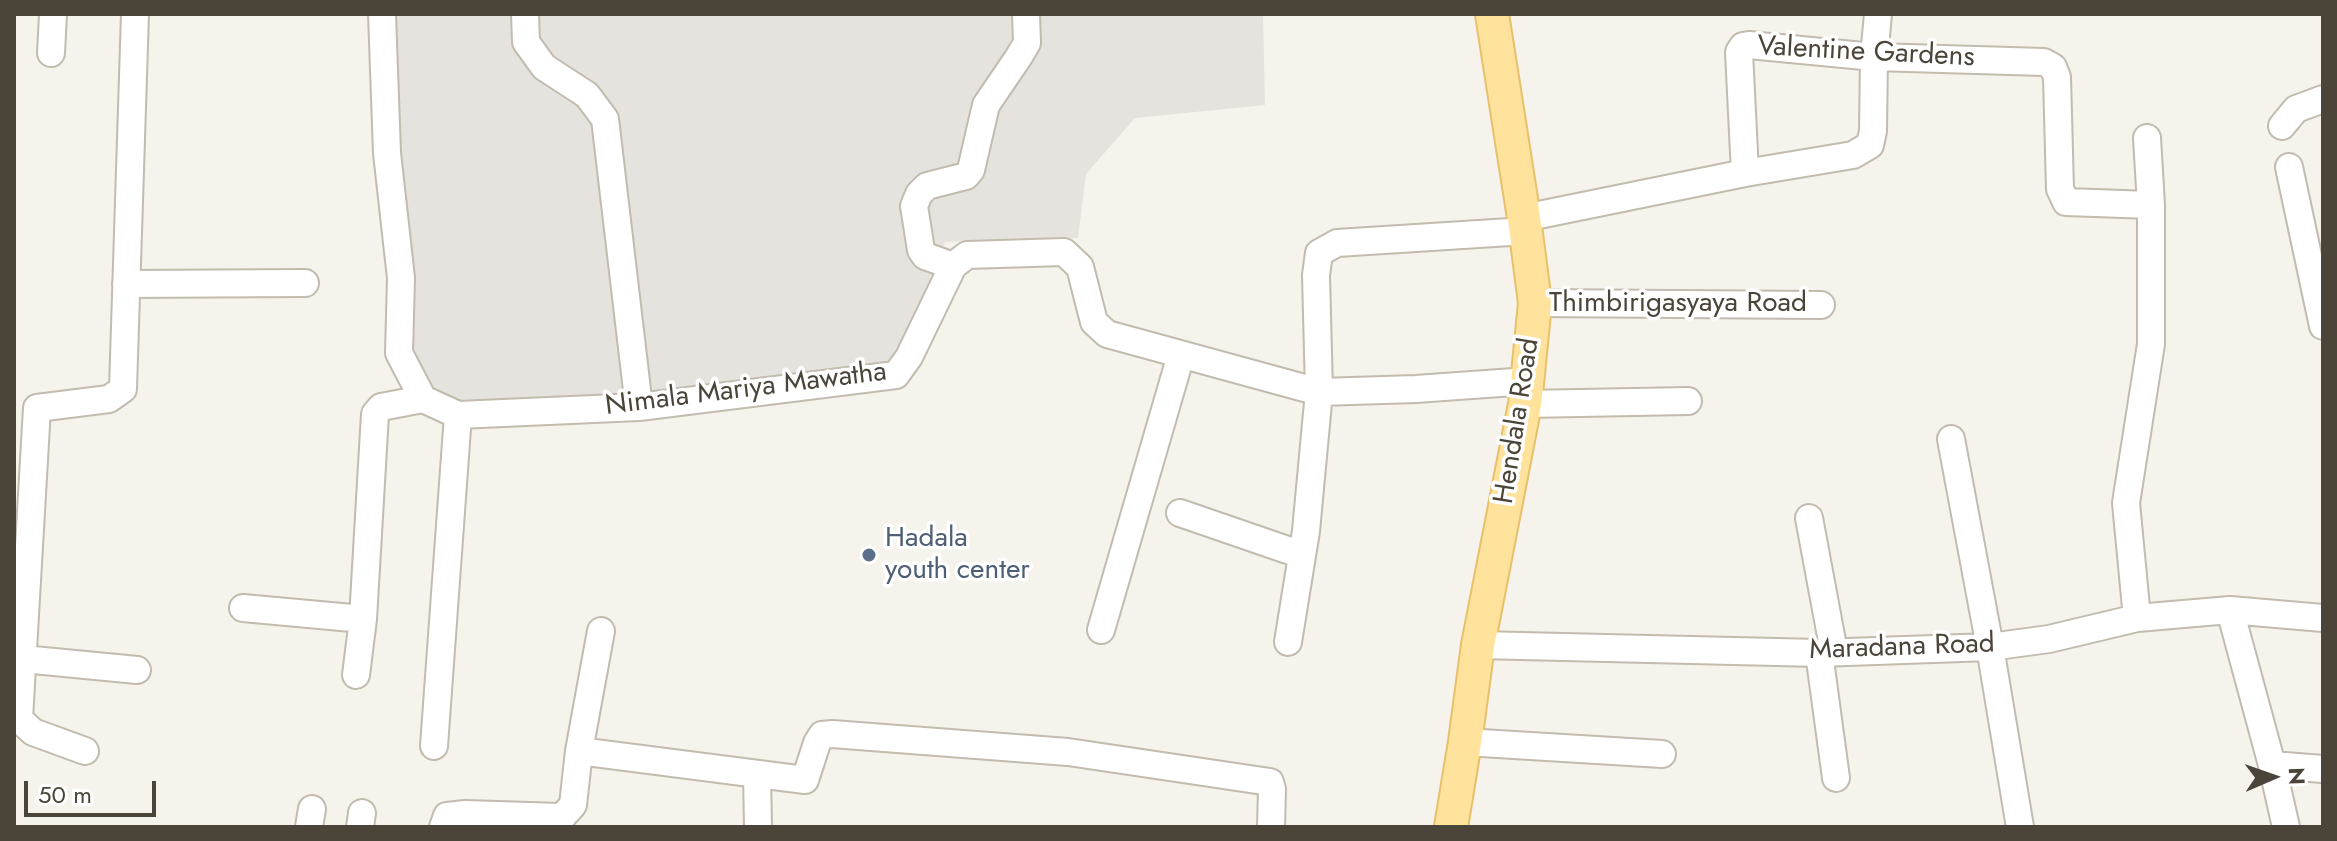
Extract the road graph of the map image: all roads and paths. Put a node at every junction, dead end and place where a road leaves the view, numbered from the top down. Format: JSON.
{"nodes":[{"id":1,"x":53,"y":14,"type":"edge"},
{"id":2,"x":135,"y":14,"type":"edge"},
{"id":3,"x":382,"y":14,"type":"edge"},
{"id":4,"x":525,"y":14,"type":"edge"},
{"id":5,"x":1026,"y":14,"type":"edge"},
{"id":6,"x":1492,"y":14,"type":"edge"},
{"id":7,"x":1878,"y":14,"type":"edge"},
{"id":8,"x":51,"y":53,"type":"dead end"},
{"id":9,"x":1874,"y":57,"type":"junction"},
{"id":10,"x":2323,"y":99,"type":"edge"},
{"id":11,"x":2282,"y":126,"type":"dead end"},
{"id":12,"x":2147,"y":138,"type":"dead end"},
{"id":13,"x":2289,"y":167,"type":"dead end"},
{"id":14,"x":1745,"y":173,"type":"junction"},
{"id":15,"x":2151,"y":205,"type":"junction"},
{"id":16,"x":1525,"y":225,"type":"junction"},
{"id":17,"x":953,"y":266,"type":"junction"},
{"id":18,"x":305,"y":283,"type":"dead end"},
{"id":19,"x":126,"y":284,"type":"junction"},
{"id":20,"x":1535,"y":303,"type":"junction"},
{"id":21,"x":1821,"y":305,"type":"dead end"},
{"id":22,"x":2323,"y":326,"type":"edge"},
{"id":23,"x":1181,"y":355,"type":"junction"},
{"id":24,"x":1319,"y":392,"type":"junction"},
{"id":25,"x":1526,"y":392,"type":"junction"},
{"id":26,"x":423,"y":399,"type":"junction"},
{"id":27,"x":1688,"y":401,"type":"dead end"},
{"id":28,"x":639,"y":407,"type":"junction"},
{"id":29,"x":458,"y":415,"type":"junction"},
{"id":30,"x":1951,"y":439,"type":"dead end"},
{"id":31,"x":1180,"y":513,"type":"dead end"},
{"id":32,"x":1809,"y":518,"type":"dead end"},
{"id":33,"x":1302,"y":555,"type":"junction"},
{"id":34,"x":243,"y":608,"type":"dead end"},
{"id":35,"x":2230,"y":610,"type":"junction"},
{"id":36,"x":2137,"y":618,"type":"junction"},
{"id":37,"x":2323,"y":618,"type":"edge"},
{"id":38,"x":363,"y":619,"type":"junction"},
{"id":39,"x":1101,"y":630,"type":"dead end"},
{"id":40,"x":601,"y":631,"type":"dead end"},
{"id":41,"x":1288,"y":642,"type":"dead end"},
{"id":42,"x":1478,"y":645,"type":"junction"},
{"id":43,"x":1990,"y":647,"type":"junction"},
{"id":44,"x":1826,"y":652,"type":"junction"},
{"id":45,"x":23,"y":659,"type":"junction"},
{"id":46,"x":137,"y":670,"type":"dead end"},
{"id":47,"x":356,"y":675,"type":"dead end"},
{"id":48,"x":1465,"y":742,"type":"junction"},
{"id":49,"x":434,"y":746,"type":"dead end"},
{"id":50,"x":85,"y":751,"type":"dead end"},
{"id":51,"x":579,"y":751,"type":"junction"},
{"id":52,"x":1662,"y":754,"type":"dead end"},
{"id":53,"x":2272,"y":765,"type":"junction"},
{"id":54,"x":2323,"y":769,"type":"edge"},
{"id":55,"x":757,"y":775,"type":"junction"},
{"id":56,"x":1836,"y":778,"type":"dead end"},
{"id":57,"x":443,"y":827,"type":"edge"},
{"id":58,"x":758,"y":827,"type":"edge"},
{"id":59,"x":1271,"y":827,"type":"edge"},
{"id":60,"x":1451,"y":827,"type":"edge"},
{"id":61,"x":2020,"y":827,"type":"edge"},
{"id":62,"x":2286,"y":827,"type":"edge"}],
"edges":[{"from":1,"to":8,"type":"street"},
{"from":2,"to":19,"type":"street"},
{"from":3,"to":26,"type":"street"},
{"from":4,"to":28,"type":"street"},
{"from":5,"to":17,"type":"street"},
{"from":6,"to":16,"type":"main road","name":"Hendala Road"},
{"from":7,"to":9,"type":"street"},
{"from":9,"to":14,"type":"street"},
{"from":9,"to":14,"type":"street","name":"Valentine Gardens"},
{"from":9,"to":15,"type":"street","name":"Valentine Gardens"},
{"from":10,"to":11,"type":"street"},
{"from":12,"to":15,"type":"street"},
{"from":13,"to":22,"type":"street"},
{"from":14,"to":16,"type":"street"},
{"from":15,"to":36,"type":"street"},
{"from":16,"to":20,"type":"main road","name":"Hendala Road"},
{"from":16,"to":24,"type":"street"},
{"from":17,"to":23,"type":"street"},
{"from":17,"to":28,"type":"street","name":"Nimala Mariya Mawatha"},
{"from":18,"to":19,"type":"street"},
{"from":19,"to":45,"type":"street"},
{"from":20,"to":21,"type":"street","name":"Thimbirigasyaya Road"},
{"from":20,"to":25,"type":"main road","name":"Hendala Road"},
{"from":23,"to":24,"type":"street"},
{"from":23,"to":39,"type":"street"},
{"from":24,"to":25,"type":"street"},
{"from":24,"to":33,"type":"street"},
{"from":25,"to":27,"type":"street"},
{"from":25,"to":42,"type":"main road","name":"Hendala Road"},
{"from":26,"to":29,"type":"street","name":"Nimala Mariya Mawatha"},
{"from":26,"to":38,"type":"street"},
{"from":28,"to":29,"type":"street","name":"Nimala Mariya Mawatha"},
{"from":29,"to":49,"type":"street"},
{"from":30,"to":43,"type":"street"},
{"from":31,"to":33,"type":"street"},
{"from":32,"to":44,"type":"street"},
{"from":33,"to":41,"type":"street"},
{"from":34,"to":38,"type":"street"},
{"from":35,"to":36,"type":"street","name":"Maradana Road"},
{"from":35,"to":37,"type":"street","name":"Maradana Road"},
{"from":35,"to":53,"type":"street"},
{"from":36,"to":43,"type":"street","name":"Maradana Road"},
{"from":38,"to":47,"type":"street"},
{"from":40,"to":51,"type":"street"},
{"from":42,"to":44,"type":"street","name":"Maradana Road"},
{"from":42,"to":48,"type":"main road","name":"Hendala Road"},
{"from":43,"to":44,"type":"street","name":"Maradana Road"},
{"from":43,"to":61,"type":"street"},
{"from":44,"to":56,"type":"street"},
{"from":45,"to":46,"type":"street"},
{"from":45,"to":50,"type":"street"},
{"from":48,"to":52,"type":"street"},
{"from":48,"to":60,"type":"main road","name":"Hendala Road"},
{"from":51,"to":55,"type":"street"},
{"from":51,"to":57,"type":"street"},
{"from":53,"to":54,"type":"street"},
{"from":53,"to":62,"type":"street"},
{"from":55,"to":58,"type":"street"},
{"from":55,"to":59,"type":"street"}]}
